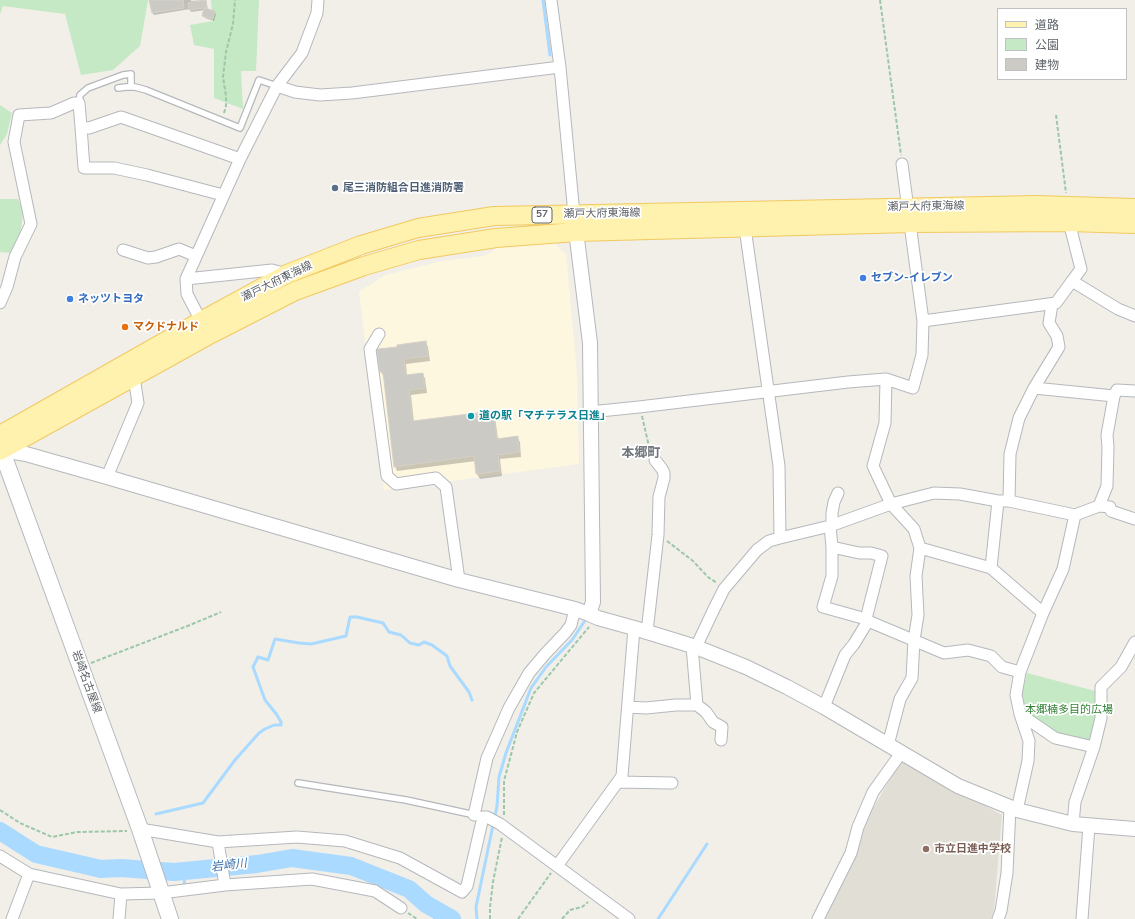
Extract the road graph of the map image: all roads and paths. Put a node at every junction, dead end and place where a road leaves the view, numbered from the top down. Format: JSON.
{"nodes":[{"id":1,"x":235,"y":0,"type":"edge"},
{"id":2,"x":318,"y":0,"type":"edge"},
{"id":3,"x":551,"y":0,"type":"edge"},
{"id":4,"x":880,"y":0,"type":"edge"},
{"id":5,"x":560,"y":67,"type":"junction"},
{"id":6,"x":277,"y":86,"type":"junction"},
{"id":7,"x":131,"y":87,"type":"junction"},
{"id":8,"x":118,"y":88,"type":"dead end"},
{"id":9,"x":79,"y":103,"type":"junction"},
{"id":10,"x":1056,"y":115,"type":"dead end"},
{"id":11,"x":221,"y":121,"type":"junction"},
{"id":12,"x":81,"y":127,"type":"junction"},
{"id":13,"x":240,"y":158,"type":"junction"},
{"id":14,"x":902,"y":164,"type":"joint"},
{"id":15,"x":223,"y":195,"type":"junction"},
{"id":16,"x":1135,"y":208,"type":"edge"},
{"id":17,"x":574,"y":214,"type":"junction"},
{"id":18,"x":1068,"y":214,"type":"junction"},
{"id":19,"x":909,"y":215,"type":"junction"},
{"id":20,"x":1135,"y":224,"type":"edge"},
{"id":21,"x":745,"y":228,"type":"junction"},
{"id":22,"x":576,"y":232,"type":"junction"},
{"id":23,"x":123,"y":250,"type":"dead end"},
{"id":24,"x":196,"y":256,"type":"junction"},
{"id":25,"x":287,"y":274,"type":"junction"},
{"id":26,"x":186,"y":279,"type":"junction"},
{"id":27,"x":1072,"y":281,"type":"junction"},
{"id":28,"x":0,"y":303,"type":"edge"},
{"id":29,"x":1052,"y":304,"type":"junction"},
{"id":30,"x":1135,"y":316,"type":"edge"},
{"id":31,"x":923,"y":320,"type":"junction"},
{"id":32,"x":201,"y":321,"type":"junction"},
{"id":33,"x":379,"y":334,"type":"dead end"},
{"id":34,"x":134,"y":377,"type":"junction"},
{"id":35,"x":886,"y":380,"type":"junction"},
{"id":36,"x":1034,"y":388,"type":"junction"},
{"id":37,"x":1135,"y":391,"type":"edge"},
{"id":38,"x":768,"y":392,"type":"junction"},
{"id":39,"x":1114,"y":396,"type":"junction"},
{"id":40,"x":639,"y":408,"type":"junction"},
{"id":41,"x":590,"y":412,"type":"junction"},
{"id":42,"x":0,"y":445,"type":"edge"},
{"id":43,"x":655,"y":460,"type":"joint"},
{"id":44,"x":107,"y":477,"type":"junction"},
{"id":45,"x":838,"y":493,"type":"dead end"},
{"id":46,"x":1003,"y":501,"type":"junction"},
{"id":47,"x":891,"y":504,"type":"junction"},
{"id":48,"x":1099,"y":506,"type":"junction"},
{"id":49,"x":1075,"y":515,"type":"junction"},
{"id":50,"x":1135,"y":519,"type":"edge"},
{"id":51,"x":831,"y":526,"type":"junction"},
{"id":52,"x":658,"y":535,"type":"junction"},
{"id":53,"x":780,"y":538,"type":"junction"},
{"id":54,"x":832,"y":547,"type":"junction"},
{"id":55,"x":920,"y":548,"type":"junction"},
{"id":56,"x":990,"y":568,"type":"junction"},
{"id":57,"x":459,"y":580,"type":"junction"},
{"id":58,"x":724,"y":589,"type":"junction"},
{"id":59,"x":575,"y":609,"type":"junction"},
{"id":60,"x":221,"y":612,"type":"dead end"},
{"id":61,"x":1043,"y":613,"type":"junction"},
{"id":62,"x":593,"y":616,"type":"junction"},
{"id":63,"x":867,"y":620,"type":"junction"},
{"id":64,"x":641,"y":630,"type":"junction"},
{"id":65,"x":914,"y":640,"type":"junction"},
{"id":66,"x":1135,"y":642,"type":"edge"},
{"id":67,"x":694,"y":647,"type":"junction"},
{"id":68,"x":81,"y":667,"type":"junction"},
{"id":69,"x":1020,"y":672,"type":"junction"},
{"id":70,"x":697,"y":705,"type":"junction"},
{"id":71,"x":628,"y":707,"type":"junction"},
{"id":72,"x":824,"y":707,"type":"junction"},
{"id":73,"x":1020,"y":714,"type":"junction"},
{"id":74,"x":721,"y":740,"type":"dead end"},
{"id":75,"x":888,"y":745,"type":"junction"},
{"id":76,"x":1094,"y":747,"type":"junction"},
{"id":77,"x":901,"y":753,"type":"junction"},
{"id":78,"x":618,"y":782,"type":"junction"},
{"id":79,"x":298,"y":783,"type":"dead end"},
{"id":80,"x":672,"y":783,"type":"dead end"},
{"id":81,"x":1013,"y":809,"type":"junction"},
{"id":82,"x":0,"y":810,"type":"edge"},
{"id":83,"x":481,"y":816,"type":"junction"},
{"id":84,"x":1073,"y":824,"type":"junction"},
{"id":85,"x":502,"y":826,"type":"junction"},
{"id":86,"x":1089,"y":826,"type":"junction"},
{"id":87,"x":1135,"y":829,"type":"edge"},
{"id":88,"x":141,"y":833,"type":"junction"},
{"id":89,"x":218,"y":844,"type":"junction"},
{"id":90,"x":0,"y":856,"type":"edge"},
{"id":91,"x":557,"y":866,"type":"junction"},
{"id":92,"x":29,"y":874,"type":"junction"},
{"id":93,"x":224,"y":883,"type":"junction"},
{"id":94,"x":160,"y":892,"type":"junction"},
{"id":95,"x":121,"y":894,"type":"junction"},
{"id":96,"x":596,"y":895,"type":"junction"},
{"id":97,"x":401,"y":908,"type":"dead end"},
{"id":98,"x":12,"y":919,"type":"edge"},
{"id":99,"x":119,"y":919,"type":"edge"},
{"id":100,"x":170,"y":919,"type":"edge"},
{"id":101,"x":490,"y":919,"type":"edge"},
{"id":102,"x":518,"y":919,"type":"edge"},
{"id":103,"x":562,"y":919,"type":"edge"},
{"id":104,"x":629,"y":919,"type":"edge"},
{"id":105,"x":818,"y":919,"type":"edge"},
{"id":106,"x":998,"y":919,"type":"edge"},
{"id":107,"x":1082,"y":919,"type":"edge"}],
"edges":[{"from":1,"to":11,"type":"path"},
{"from":2,"to":6,"type":"street"},
{"from":3,"to":5,"type":"street"},
{"from":4,"to":14,"type":"path"},
{"from":5,"to":6,"type":"street"},
{"from":5,"to":17,"type":"street"},
{"from":6,"to":11,"type":"lane"},
{"from":6,"to":13,"type":"street"},
{"from":7,"to":8,"type":"lane"},
{"from":7,"to":9,"type":"lane"},
{"from":7,"to":11,"type":"lane"},
{"from":9,"to":12,"type":"street"},
{"from":9,"to":28,"type":"street"},
{"from":10,"to":18,"type":"path"},
{"from":12,"to":13,"type":"street"},
{"from":12,"to":15,"type":"street"},
{"from":13,"to":15,"type":"street"},
{"from":14,"to":19,"type":"street"},
{"from":15,"to":24,"type":"street"},
{"from":16,"to":18,"type":"main road","name":"瀬戸大府東海線","number":"57"},
{"from":17,"to":19,"type":"main road","name":"瀬戸大府東海線","number":"57"},
{"from":17,"to":22,"type":"street"},
{"from":17,"to":25,"type":"main road","name":"瀬戸大府東海線","number":"57"},
{"from":18,"to":19,"type":"main road","name":"瀬戸大府東海線","number":"57"},
{"from":18,"to":20,"type":"main road","name":"瀬戸大府東海線","number":"57"},
{"from":18,"to":27,"type":"street"},
{"from":19,"to":21,"type":"main road","name":"瀬戸大府東海線","number":"57"},
{"from":19,"to":31,"type":"street"},
{"from":21,"to":22,"type":"main road","name":"瀬戸大府東海線","number":"57"},
{"from":21,"to":38,"type":"street"},
{"from":22,"to":34,"type":"main road","name":"瀬戸大府東海線","number":"57"},
{"from":22,"to":41,"type":"street"},
{"from":23,"to":24,"type":"street"},
{"from":24,"to":26,"type":"street"},
{"from":25,"to":26,"type":"street"},
{"from":25,"to":32,"type":"main road","name":"瀬戸大府東海線","number":"57"},
{"from":26,"to":32,"type":"street"},
{"from":27,"to":29,"type":"street"},
{"from":27,"to":30,"type":"street"},
{"from":29,"to":31,"type":"street"},
{"from":29,"to":36,"type":"street"},
{"from":31,"to":35,"type":"street"},
{"from":32,"to":42,"type":"main road","name":"瀬戸大府東海線","number":"57"},
{"from":33,"to":57,"type":"street"},
{"from":34,"to":42,"type":"main road","name":"瀬戸大府東海線","number":"57"},
{"from":34,"to":44,"type":"street"},
{"from":35,"to":38,"type":"street"},
{"from":35,"to":47,"type":"street"},
{"from":36,"to":39,"type":"street"},
{"from":36,"to":46,"type":"street"},
{"from":37,"to":39,"type":"street"},
{"from":38,"to":40,"type":"street"},
{"from":38,"to":53,"type":"street"},
{"from":39,"to":48,"type":"street"},
{"from":40,"to":41,"type":"street"},
{"from":40,"to":43,"type":"path"},
{"from":41,"to":62,"type":"street"},
{"from":42,"to":44,"type":"street"},
{"from":42,"to":68,"type":"main road","name":"岩崎名古屋線"},
{"from":43,"to":52,"type":"street"},
{"from":44,"to":57,"type":"street"},
{"from":45,"to":51,"type":"street"},
{"from":46,"to":47,"type":"street"},
{"from":46,"to":49,"type":"street"},
{"from":46,"to":56,"type":"street"},
{"from":47,"to":51,"type":"street"},
{"from":47,"to":55,"type":"street"},
{"from":48,"to":49,"type":"street"},
{"from":48,"to":50,"type":"street"},
{"from":49,"to":61,"type":"street"},
{"from":51,"to":53,"type":"street"},
{"from":51,"to":54,"type":"street"},
{"from":52,"to":58,"type":"path"},
{"from":52,"to":64,"type":"street"},
{"from":53,"to":58,"type":"street"},
{"from":54,"to":63,"type":"street"},
{"from":54,"to":63,"type":"street"},
{"from":55,"to":56,"type":"street"},
{"from":55,"to":65,"type":"street"},
{"from":56,"to":61,"type":"street"},
{"from":57,"to":59,"type":"street"},
{"from":58,"to":67,"type":"street"},
{"from":59,"to":62,"type":"street"},
{"from":59,"to":83,"type":"street"},
{"from":60,"to":68,"type":"path"},
{"from":61,"to":69,"type":"street"},
{"from":62,"to":64,"type":"street"},
{"from":62,"to":85,"type":"path"},
{"from":63,"to":65,"type":"street"},
{"from":63,"to":72,"type":"street"},
{"from":64,"to":67,"type":"street"},
{"from":64,"to":71,"type":"street"},
{"from":65,"to":69,"type":"street"},
{"from":65,"to":75,"type":"street"},
{"from":66,"to":76,"type":"street"},
{"from":67,"to":70,"type":"street"},
{"from":67,"to":72,"type":"street"},
{"from":68,"to":88,"type":"main road","name":"岩崎名古屋線"},
{"from":69,"to":73,"type":"street"},
{"from":70,"to":71,"type":"street"},
{"from":70,"to":74,"type":"street"},
{"from":71,"to":78,"type":"street"},
{"from":72,"to":75,"type":"street"},
{"from":73,"to":76,"type":"street"},
{"from":73,"to":81,"type":"street"},
{"from":75,"to":77,"type":"street"},
{"from":76,"to":84,"type":"street"},
{"from":77,"to":81,"type":"street"},
{"from":77,"to":105,"type":"street"},
{"from":78,"to":80,"type":"street"},
{"from":78,"to":91,"type":"street"},
{"from":79,"to":83,"type":"lane"},
{"from":81,"to":84,"type":"street"},
{"from":81,"to":106,"type":"street"},
{"from":82,"to":88,"type":"path"},
{"from":83,"to":85,"type":"street"},
{"from":83,"to":89,"type":"street"},
{"from":84,"to":86,"type":"street"},
{"from":85,"to":91,"type":"street"},
{"from":85,"to":101,"type":"path"},
{"from":86,"to":87,"type":"street"},
{"from":86,"to":107,"type":"street"},
{"from":88,"to":89,"type":"street"},
{"from":88,"to":94,"type":"main road","name":"岩崎名古屋線"},
{"from":89,"to":93,"type":"street"},
{"from":90,"to":92,"type":"street"},
{"from":91,"to":96,"type":"street"},
{"from":91,"to":102,"type":"path"},
{"from":92,"to":95,"type":"street"},
{"from":92,"to":98,"type":"street"},
{"from":93,"to":94,"type":"street"},
{"from":93,"to":97,"type":"street"},
{"from":94,"to":95,"type":"street"},
{"from":94,"to":100,"type":"main road","name":"岩崎名古屋線"},
{"from":95,"to":99,"type":"street"},
{"from":96,"to":103,"type":"path"},
{"from":96,"to":104,"type":"street"}]}
